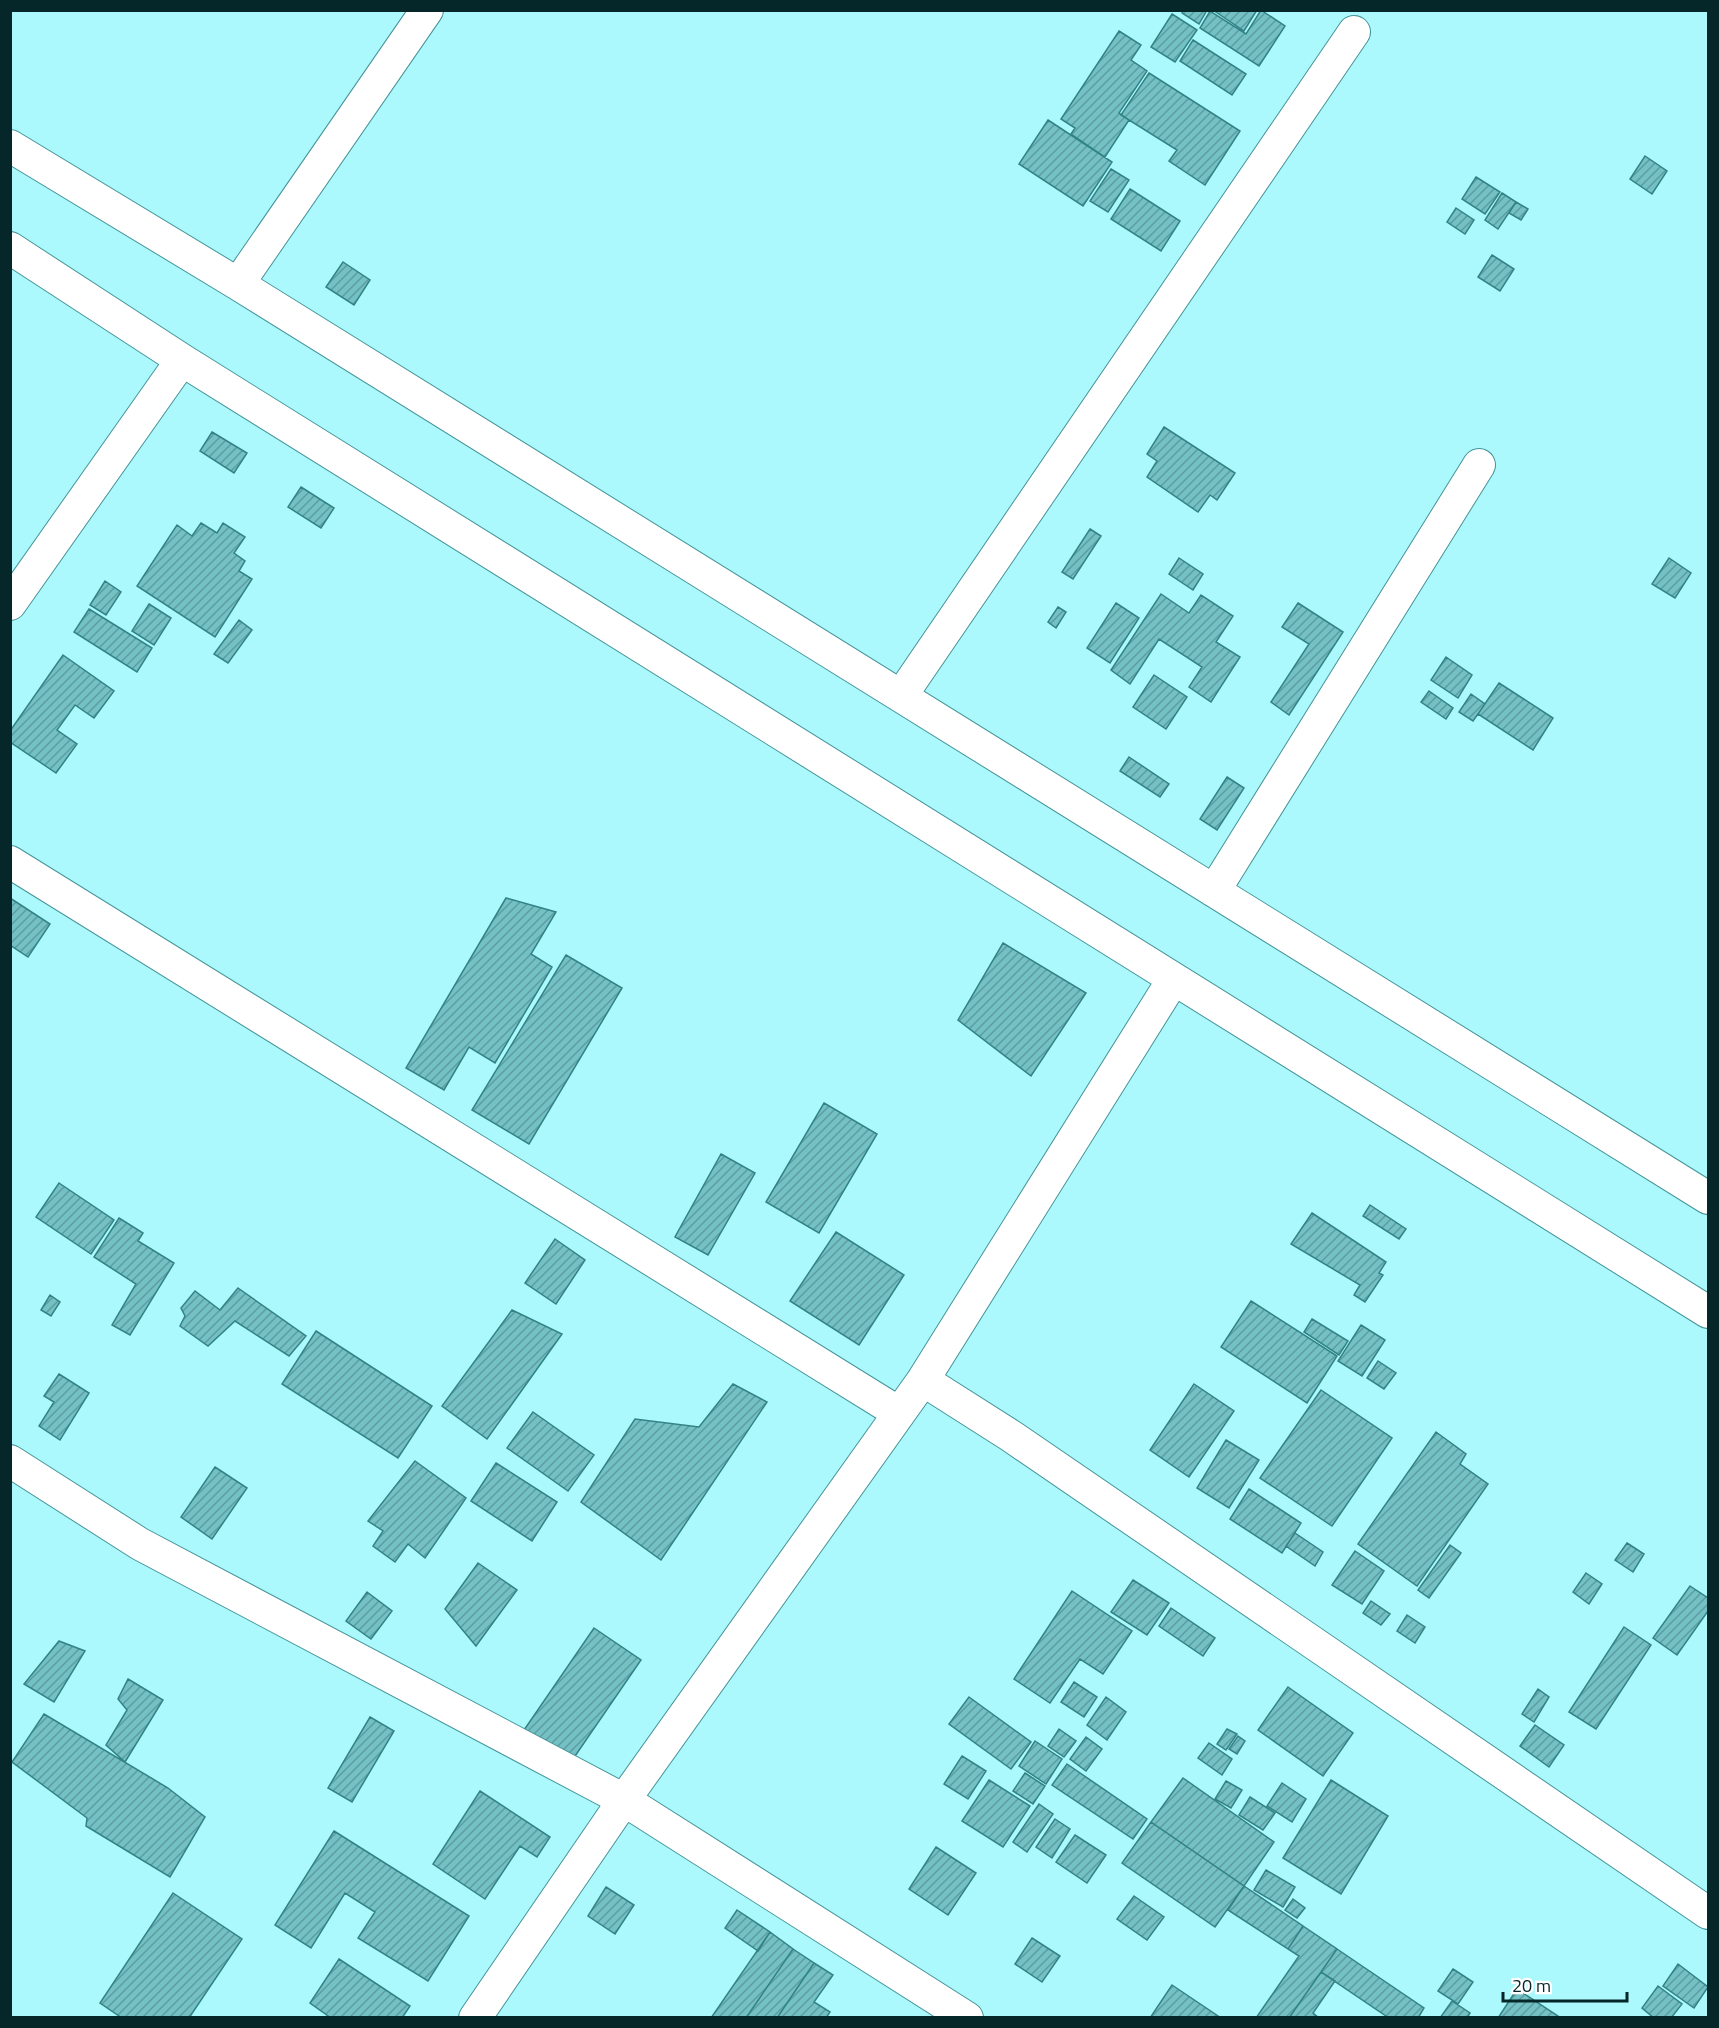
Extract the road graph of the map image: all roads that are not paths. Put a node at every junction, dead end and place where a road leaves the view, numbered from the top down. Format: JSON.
{"nodes":[{"id":1,"x":427,"y":10,"type":"edge"},
{"id":2,"x":1354,"y":32,"type":"dead end"},
{"id":3,"x":10,"y":146,"type":"edge"},
{"id":4,"x":10,"y":248,"type":"edge"},
{"id":5,"x":238,"y":284,"type":"junction"},
{"id":6,"x":182,"y":360,"type":"junction"},
{"id":7,"x":1479,"y":465,"type":"dead end"},
{"id":8,"x":10,"y":603,"type":"edge"},
{"id":9,"x":901,"y":696,"type":"junction"},
{"id":10,"x":10,"y":862,"type":"edge"},
{"id":11,"x":1214,"y":891,"type":"junction"},
{"id":12,"x":1173,"y":980,"type":"junction"},
{"id":13,"x":1708,"y":1198,"type":"edge"},
{"id":14,"x":1708,"y":1312,"type":"edge"},
{"id":15,"x":923,"y":1380,"type":"junction"},
{"id":16,"x":899,"y":1413,"type":"junction"},
{"id":17,"x":10,"y":1461,"type":"edge"},
{"id":18,"x":624,"y":1800,"type":"junction"},
{"id":19,"x":1708,"y":1913,"type":"edge"},
{"id":20,"x":475,"y":2018,"type":"edge"},
{"id":21,"x":967,"y":2018,"type":"edge"}],
"edges":[{"from":1,"to":5,"type":"street"},
{"from":2,"to":9,"type":"street"},
{"from":3,"to":5,"type":"street"},
{"from":4,"to":6,"type":"street"},
{"from":5,"to":9,"type":"street"},
{"from":6,"to":8,"type":"street"},
{"from":6,"to":12,"type":"street"},
{"from":7,"to":11,"type":"street"},
{"from":9,"to":11,"type":"street"},
{"from":10,"to":16,"type":"street"},
{"from":11,"to":13,"type":"street"},
{"from":12,"to":14,"type":"street"},
{"from":12,"to":15,"type":"street"},
{"from":15,"to":16,"type":"street"},
{"from":15,"to":19,"type":"street"},
{"from":16,"to":18,"type":"street"},
{"from":17,"to":18,"type":"street"},
{"from":18,"to":20,"type":"street"},
{"from":18,"to":21,"type":"street"}]}
